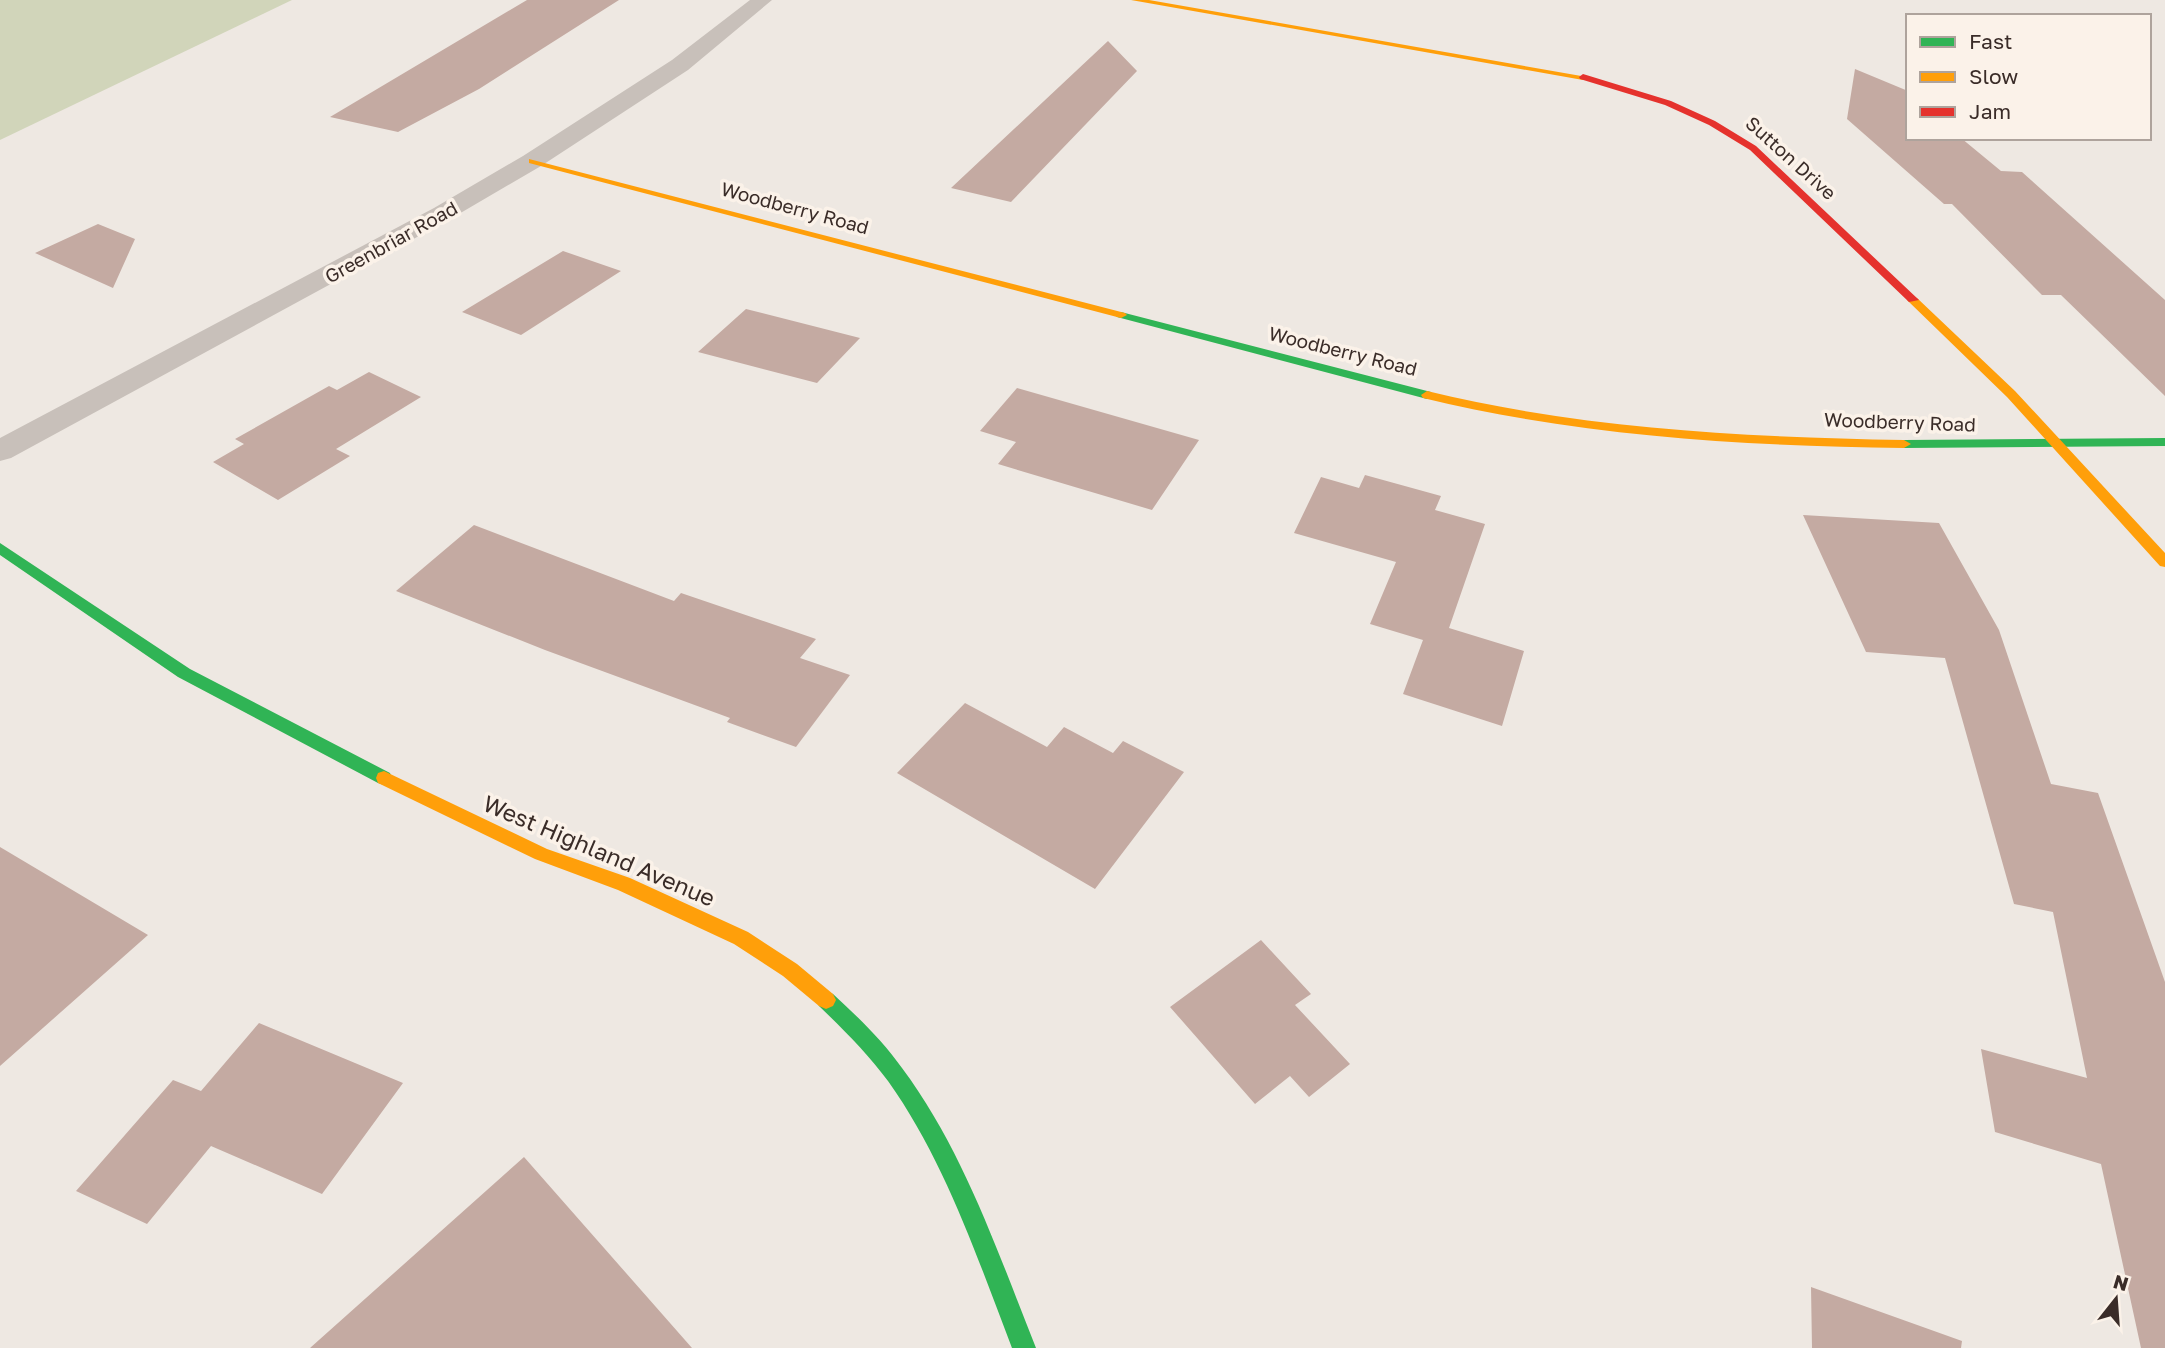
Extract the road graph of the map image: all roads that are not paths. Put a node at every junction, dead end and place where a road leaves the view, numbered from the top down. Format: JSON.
{"nodes":[{"id":1,"x":761,"y":0,"type":"edge"},
{"id":2,"x":1135,"y":0,"type":"edge"},
{"id":3,"x":532,"y":161,"type":"junction"},
{"id":4,"x":2165,"y":442,"type":"edge"},
{"id":5,"x":2058,"y":445,"type":"junction"},
{"id":6,"x":0,"y":451,"type":"edge"},
{"id":7,"x":0,"y":548,"type":"edge"},
{"id":8,"x":2165,"y":562,"type":"edge"},
{"id":9,"x":1024,"y":1348,"type":"edge"}],
"edges":[{"from":1,"to":3,"type":"street","name":"Greenbriar Road"},
{"from":2,"to":5,"type":"street","name":"Sutton Drive"},
{"from":3,"to":5,"type":"street","name":"Woodberry Road"},
{"from":3,"to":6,"type":"street","name":"Greenbriar Road"},
{"from":4,"to":5,"type":"street","name":"Woodberry Road"},
{"from":5,"to":8,"type":"street","name":"Sutton Drive"},
{"from":7,"to":9,"type":"street","name":"West Highland Avenue"}]}
